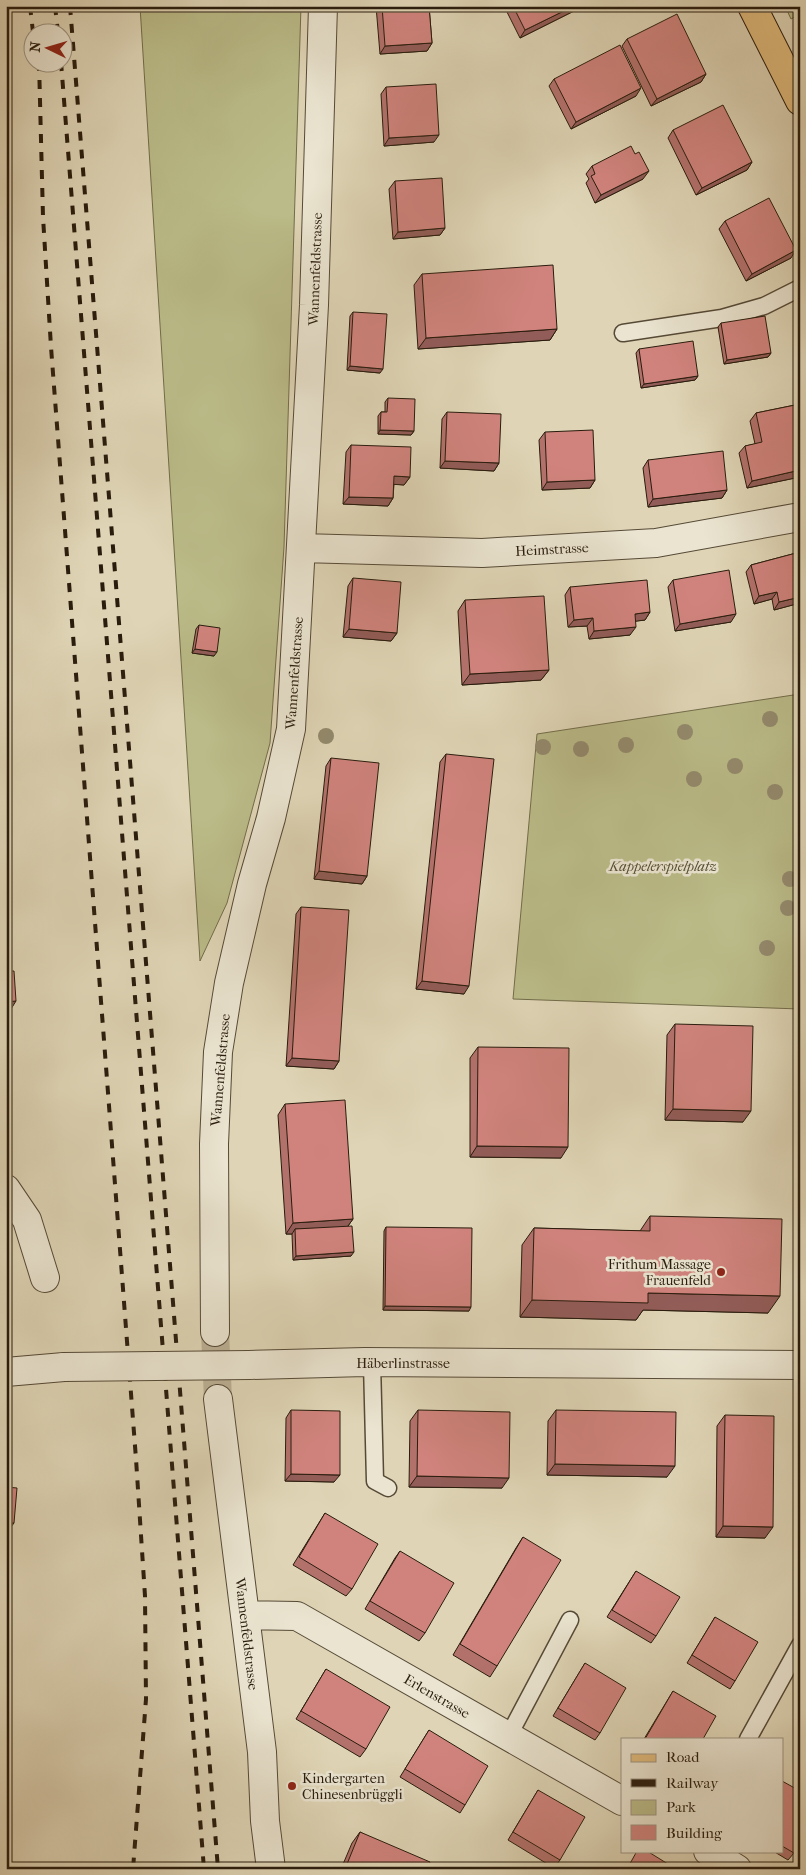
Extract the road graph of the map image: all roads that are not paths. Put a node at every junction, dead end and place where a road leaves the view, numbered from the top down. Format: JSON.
{"nodes":[{"id":1,"x":323,"y":6,"type":"edge"},
{"id":2,"x":752,"y":6,"type":"edge"},
{"id":3,"x":800,"y":102,"type":"edge"},
{"id":4,"x":800,"y":288,"type":"edge"},
{"id":5,"x":623,"y":333,"type":"dead end"},
{"id":6,"x":800,"y":518,"type":"edge"},
{"id":7,"x":302,"y":548,"type":"junction"},
{"id":8,"x":6,"y":1189,"type":"edge"},
{"id":9,"x":44,"y":1278,"type":"dead end"},
{"id":10,"x":215,"y":1332,"type":"tunnel mouth"},
{"id":11,"x":372,"y":1363,"type":"junction"},
{"id":12,"x":800,"y":1365,"type":"edge"},
{"id":13,"x":6,"y":1372,"type":"edge"},
{"id":14,"x":218,"y":1399,"type":"tunnel mouth"},
{"id":15,"x":388,"y":1488,"type":"dead end"},
{"id":16,"x":245,"y":1615,"type":"junction"},
{"id":17,"x":570,"y":1620,"type":"dead end"},
{"id":18,"x":800,"y":1645,"type":"edge"},
{"id":19,"x":508,"y":1737,"type":"junction"},
{"id":20,"x":749,"y":1738,"type":"edge"},
{"id":21,"x":621,"y":1801,"type":"edge"},
{"id":22,"x":710,"y":1852,"type":"edge"},
{"id":23,"x":271,"y":1869,"type":"edge"},
{"id":24,"x":737,"y":1869,"type":"edge"}],
"edges":[{"from":1,"to":7,"type":"street","name":"Wannenfeldstrasse"},
{"from":2,"to":3,"type":"main road"},
{"from":4,"to":5,"type":"lane"},
{"from":6,"to":7,"type":"street","name":"Heimstrasse"},
{"from":7,"to":10,"type":"street","name":"Wannenfeldstrasse"},
{"from":8,"to":9,"type":"street"},
{"from":11,"to":12,"type":"street","name":"Häberlinstrasse"},
{"from":11,"to":13,"type":"street","name":"Häberlinstrasse","bridge":true},
{"from":11,"to":15,"type":"lane"},
{"from":14,"to":16,"type":"street","name":"Wannenfeldstrasse"},
{"from":16,"to":19,"type":"street","name":"Erlenstrasse"},
{"from":16,"to":23,"type":"street","name":"Wannenfeldstrasse"},
{"from":17,"to":19,"type":"lane"},
{"from":18,"to":20,"type":"lane"},
{"from":19,"to":21,"type":"street","name":"Erlenstrasse"},
{"from":22,"to":24,"type":"street"}]}
